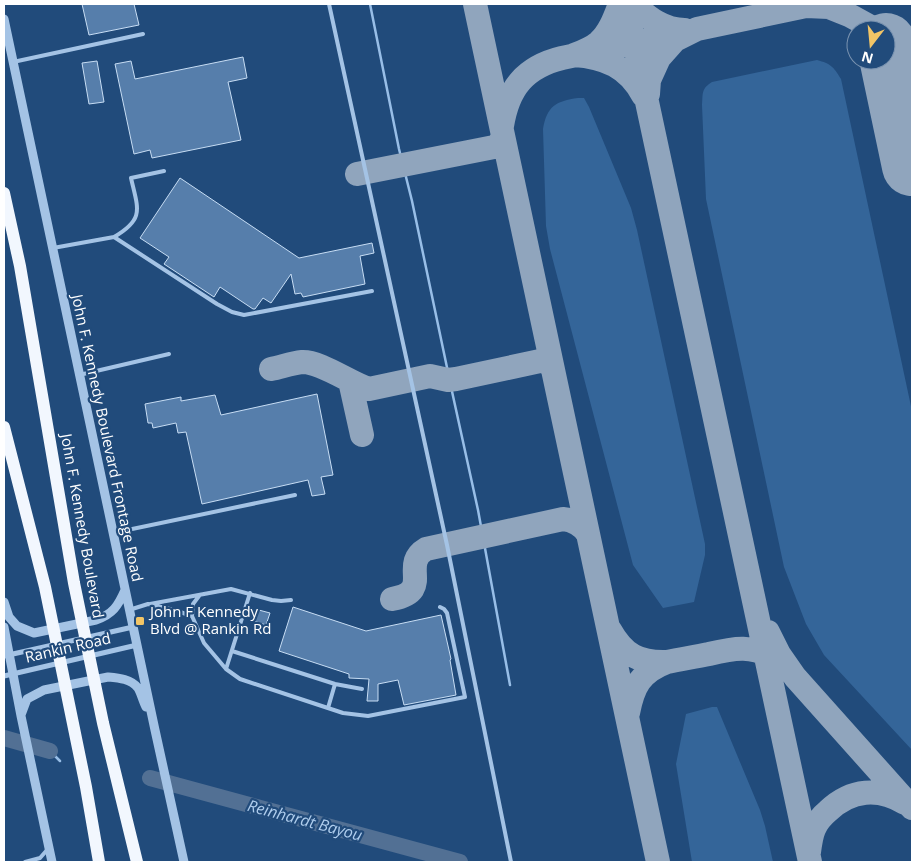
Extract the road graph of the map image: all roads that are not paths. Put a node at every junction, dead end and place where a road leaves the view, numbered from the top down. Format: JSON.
{"nodes":[{"id":1,"x":329,"y":4,"type":"edge"},
{"id":2,"x":4,"y":18,"type":"edge"},
{"id":3,"x":142,"y":34,"type":"dead end"},
{"id":4,"x":13,"y":62,"type":"junction"},
{"id":5,"x":164,"y":171,"type":"dead end"},
{"id":6,"x":4,"y":194,"type":"edge"},
{"id":7,"x":114,"y":237,"type":"junction"},
{"id":8,"x":52,"y":248,"type":"junction"},
{"id":9,"x":372,"y":291,"type":"dead end"},
{"id":10,"x":169,"y":354,"type":"dead end"},
{"id":11,"x":80,"y":375,"type":"junction"},
{"id":12,"x":4,"y":427,"type":"edge"},
{"id":13,"x":295,"y":495,"type":"dead end"},
{"id":14,"x":113,"y":533,"type":"junction"},
{"id":15,"x":125,"y":590,"type":"junction"},
{"id":16,"x":250,"y":594,"type":"junction"},
{"id":17,"x":200,"y":595,"type":"junction"},
{"id":18,"x":291,"y":600,"type":"dead end"},
{"id":19,"x":4,"y":602,"type":"edge"},
{"id":20,"x":148,"y":604,"type":"junction"},
{"id":21,"x":440,"y":607,"type":"dead end"},
{"id":22,"x":129,"y":610,"type":"junction"},
{"id":23,"x":192,"y":616,"type":"junction"},
{"id":24,"x":4,"y":627,"type":"edge"},
{"id":25,"x":133,"y":627,"type":"junction"},
{"id":26,"x":137,"y":645,"type":"junction"},
{"id":27,"x":232,"y":651,"type":"junction"},
{"id":28,"x":6,"y":656,"type":"edge"},
{"id":29,"x":226,"y":669,"type":"junction"},
{"id":30,"x":8,"y":675,"type":"edge"},
{"id":31,"x":335,"y":684,"type":"junction"},
{"id":32,"x":362,"y":689,"type":"dead end"},
{"id":33,"x":328,"y":708,"type":"junction"},
{"id":34,"x":21,"y":716,"type":"junction"},
{"id":35,"x":155,"y":730,"type":"junction"},
{"id":36,"x":86,"y":787,"type":"junction"},
{"id":37,"x":49,"y":849,"type":"junction"},
{"id":38,"x":24,"y":862,"type":"edge"},
{"id":39,"x":52,"y":862,"type":"edge"},
{"id":40,"x":91,"y":862,"type":"edge"},
{"id":41,"x":99,"y":862,"type":"edge"},
{"id":42,"x":137,"y":862,"type":"edge"},
{"id":43,"x":184,"y":862,"type":"edge"},
{"id":44,"x":511,"y":862,"type":"edge"}],
"edges":[{"from":1,"to":44,"type":"lane"},
{"from":2,"to":4,"type":"street","name":"John F. Kennedy Boulevard Frontage Road"},
{"from":3,"to":4,"type":"lane"},
{"from":4,"to":8,"type":"street","name":"John F. Kennedy Boulevard Frontage Road"},
{"from":5,"to":7,"type":"lane"},
{"from":6,"to":42,"type":"highway","name":"John F. Kennedy Boulevard"},
{"from":7,"to":8,"type":"lane"},
{"from":7,"to":9,"type":"lane"},
{"from":8,"to":11,"type":"street","name":"John F. Kennedy Boulevard Frontage Road"},
{"from":10,"to":11,"type":"lane"},
{"from":11,"to":14,"type":"street","name":"John F. Kennedy Boulevard Frontage Road"},
{"from":12,"to":36,"type":"highway"},
{"from":13,"to":14,"type":"lane"},
{"from":14,"to":15,"type":"street","name":"John F. Kennedy Boulevard Frontage Road"},
{"from":15,"to":19,"type":"street"},
{"from":15,"to":22,"type":"street","name":"John F. Kennedy Boulevard Frontage Road"},
{"from":16,"to":17,"type":"lane"},
{"from":16,"to":18,"type":"lane"},
{"from":16,"to":27,"type":"lane"},
{"from":17,"to":20,"type":"lane"},
{"from":17,"to":23,"type":"lane"},
{"from":20,"to":22,"type":"lane"},
{"from":20,"to":23,"type":"lane"},
{"from":21,"to":33,"type":"lane"},
{"from":22,"to":25,"type":"street","name":"John F. Kennedy Boulevard Frontage Road"},
{"from":23,"to":29,"type":"lane"},
{"from":24,"to":28,"type":"street"},
{"from":25,"to":26,"type":"street","name":"John F. Kennedy Boulevard Frontage Road"},
{"from":25,"to":28,"type":"street","name":"Rankin Road"},
{"from":26,"to":30,"type":"street","name":"Rankin Road"},
{"from":26,"to":35,"type":"street","name":"John F. Kennedy Boulevard Frontage Road"},
{"from":27,"to":29,"type":"lane"},
{"from":27,"to":31,"type":"lane"},
{"from":28,"to":30,"type":"street"},
{"from":29,"to":33,"type":"lane"},
{"from":30,"to":34,"type":"street"},
{"from":31,"to":32,"type":"lane"},
{"from":31,"to":33,"type":"lane"},
{"from":34,"to":35,"type":"street"},
{"from":34,"to":37,"type":"street"},
{"from":35,"to":43,"type":"street","name":"John F. Kennedy Boulevard Frontage Road"},
{"from":36,"to":40,"type":"highway"},
{"from":36,"to":41,"type":"highway"},
{"from":37,"to":38,"type":"lane"},
{"from":37,"to":39,"type":"street"}]}
